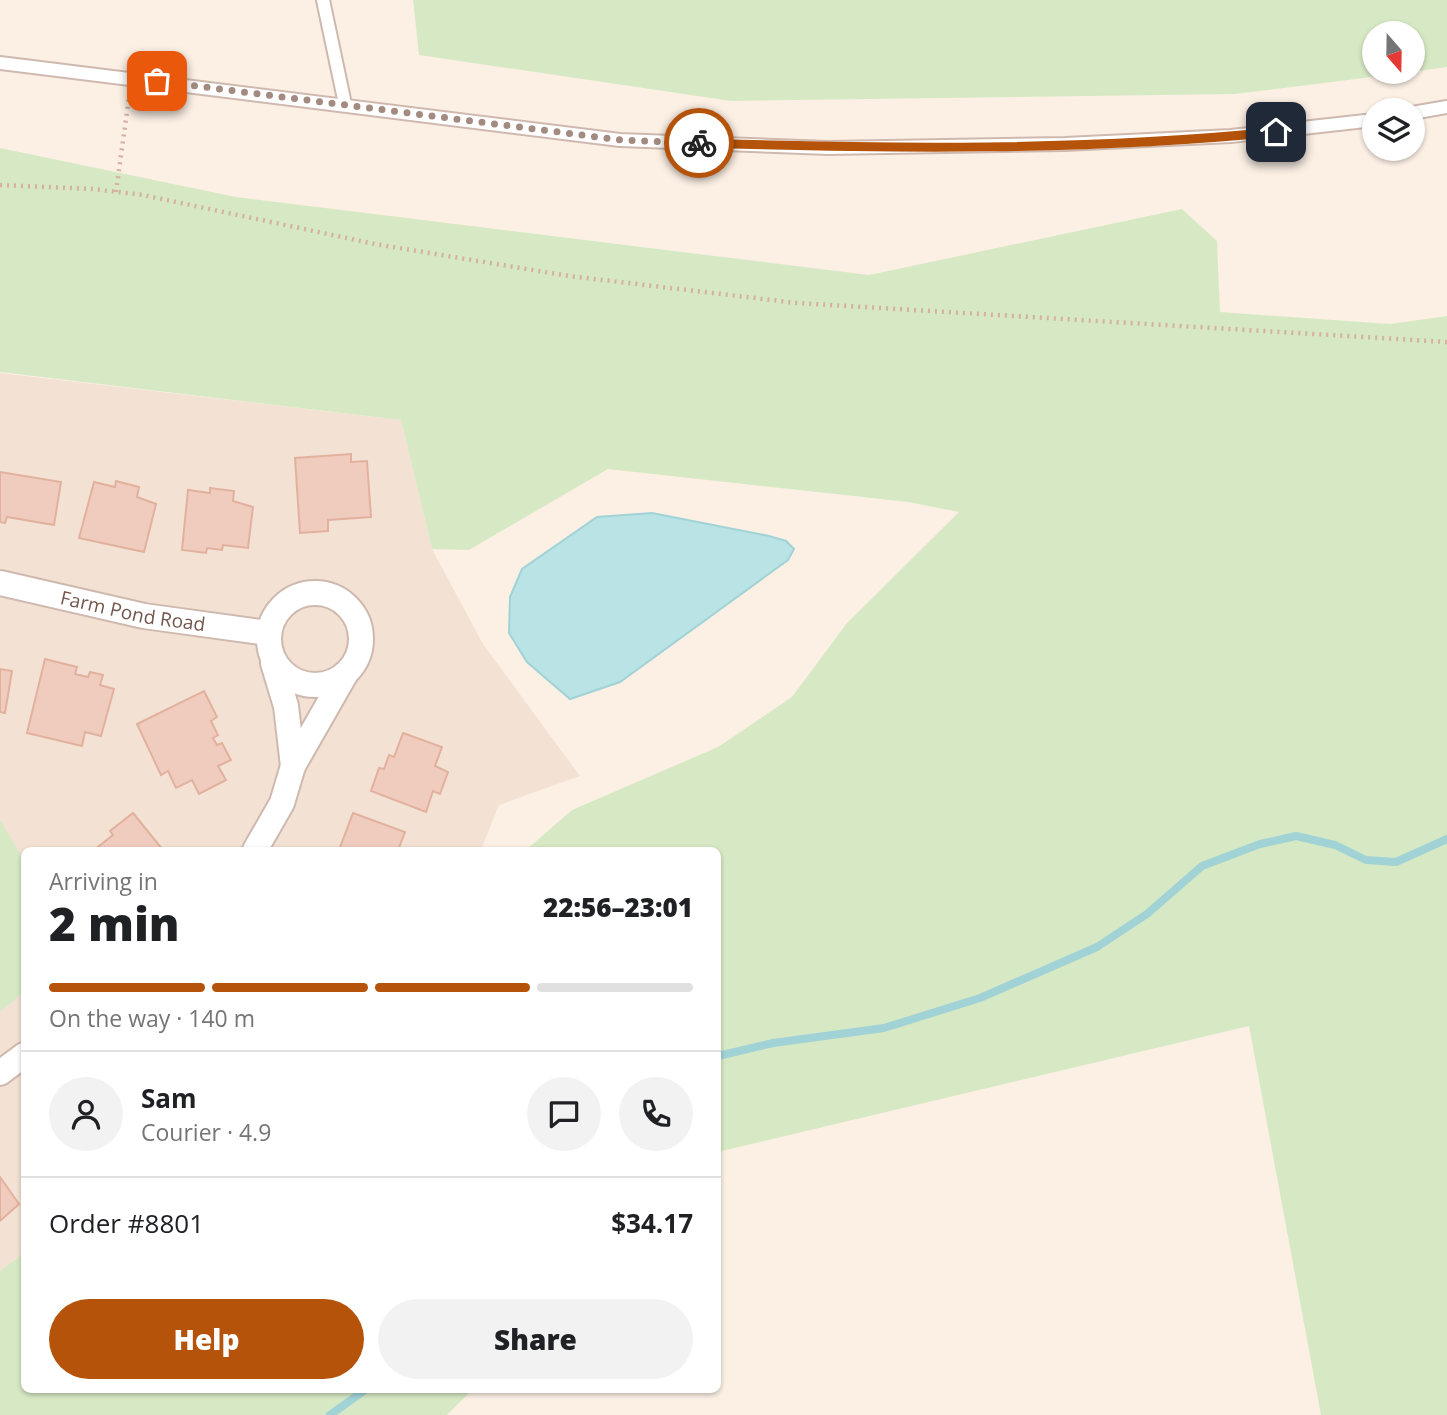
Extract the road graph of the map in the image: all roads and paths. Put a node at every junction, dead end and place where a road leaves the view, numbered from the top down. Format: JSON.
{"nodes":[{"id":1,"x":323,"y":0,"type":"edge"},
{"id":2,"x":0,"y":62,"type":"edge"},
{"id":3,"x":132,"y":78,"type":"junction"},
{"id":4,"x":345,"y":104,"type":"junction"},
{"id":5,"x":1447,"y":107,"type":"edge"},
{"id":6,"x":1425,"y":111,"type":"edge"},
{"id":7,"x":1362,"y":121,"type":"edge"},
{"id":8,"x":0,"y":185,"type":"edge"},
{"id":9,"x":116,"y":192,"type":"junction"},
{"id":10,"x":1447,"y":342,"type":"edge"},
{"id":11,"x":0,"y":583,"type":"edge"},
{"id":12,"x":268,"y":633,"type":"junction"},
{"id":13,"x":272,"y":659,"type":"junction"},
{"id":14,"x":345,"y":675,"type":"junction"},
{"id":15,"x":293,"y":766,"type":"junction"},
{"id":16,"x":257,"y":847,"type":"edge"},
{"id":17,"x":21,"y":1057,"type":"edge"},
{"id":18,"x":0,"y":1073,"type":"edge"}],
"edges":[{"from":1,"to":4,"type":"lane"},
{"from":2,"to":3,"type":"lane"},
{"from":3,"to":4,"type":"lane"},
{"from":3,"to":9,"type":"path"},
{"from":4,"to":7,"type":"lane"},
{"from":5,"to":6,"type":"lane"},
{"from":8,"to":9,"type":"path"},
{"from":9,"to":10,"type":"path"},
{"from":11,"to":12,"type":"street","name":"Farm Pond Road"},
{"from":12,"to":13,"type":"street"},
{"from":12,"to":14,"type":"street"},
{"from":13,"to":14,"type":"street"},
{"from":13,"to":15,"type":"street"},
{"from":14,"to":15,"type":"street"},
{"from":15,"to":16,"type":"street"},
{"from":17,"to":18,"type":"street"}]}
